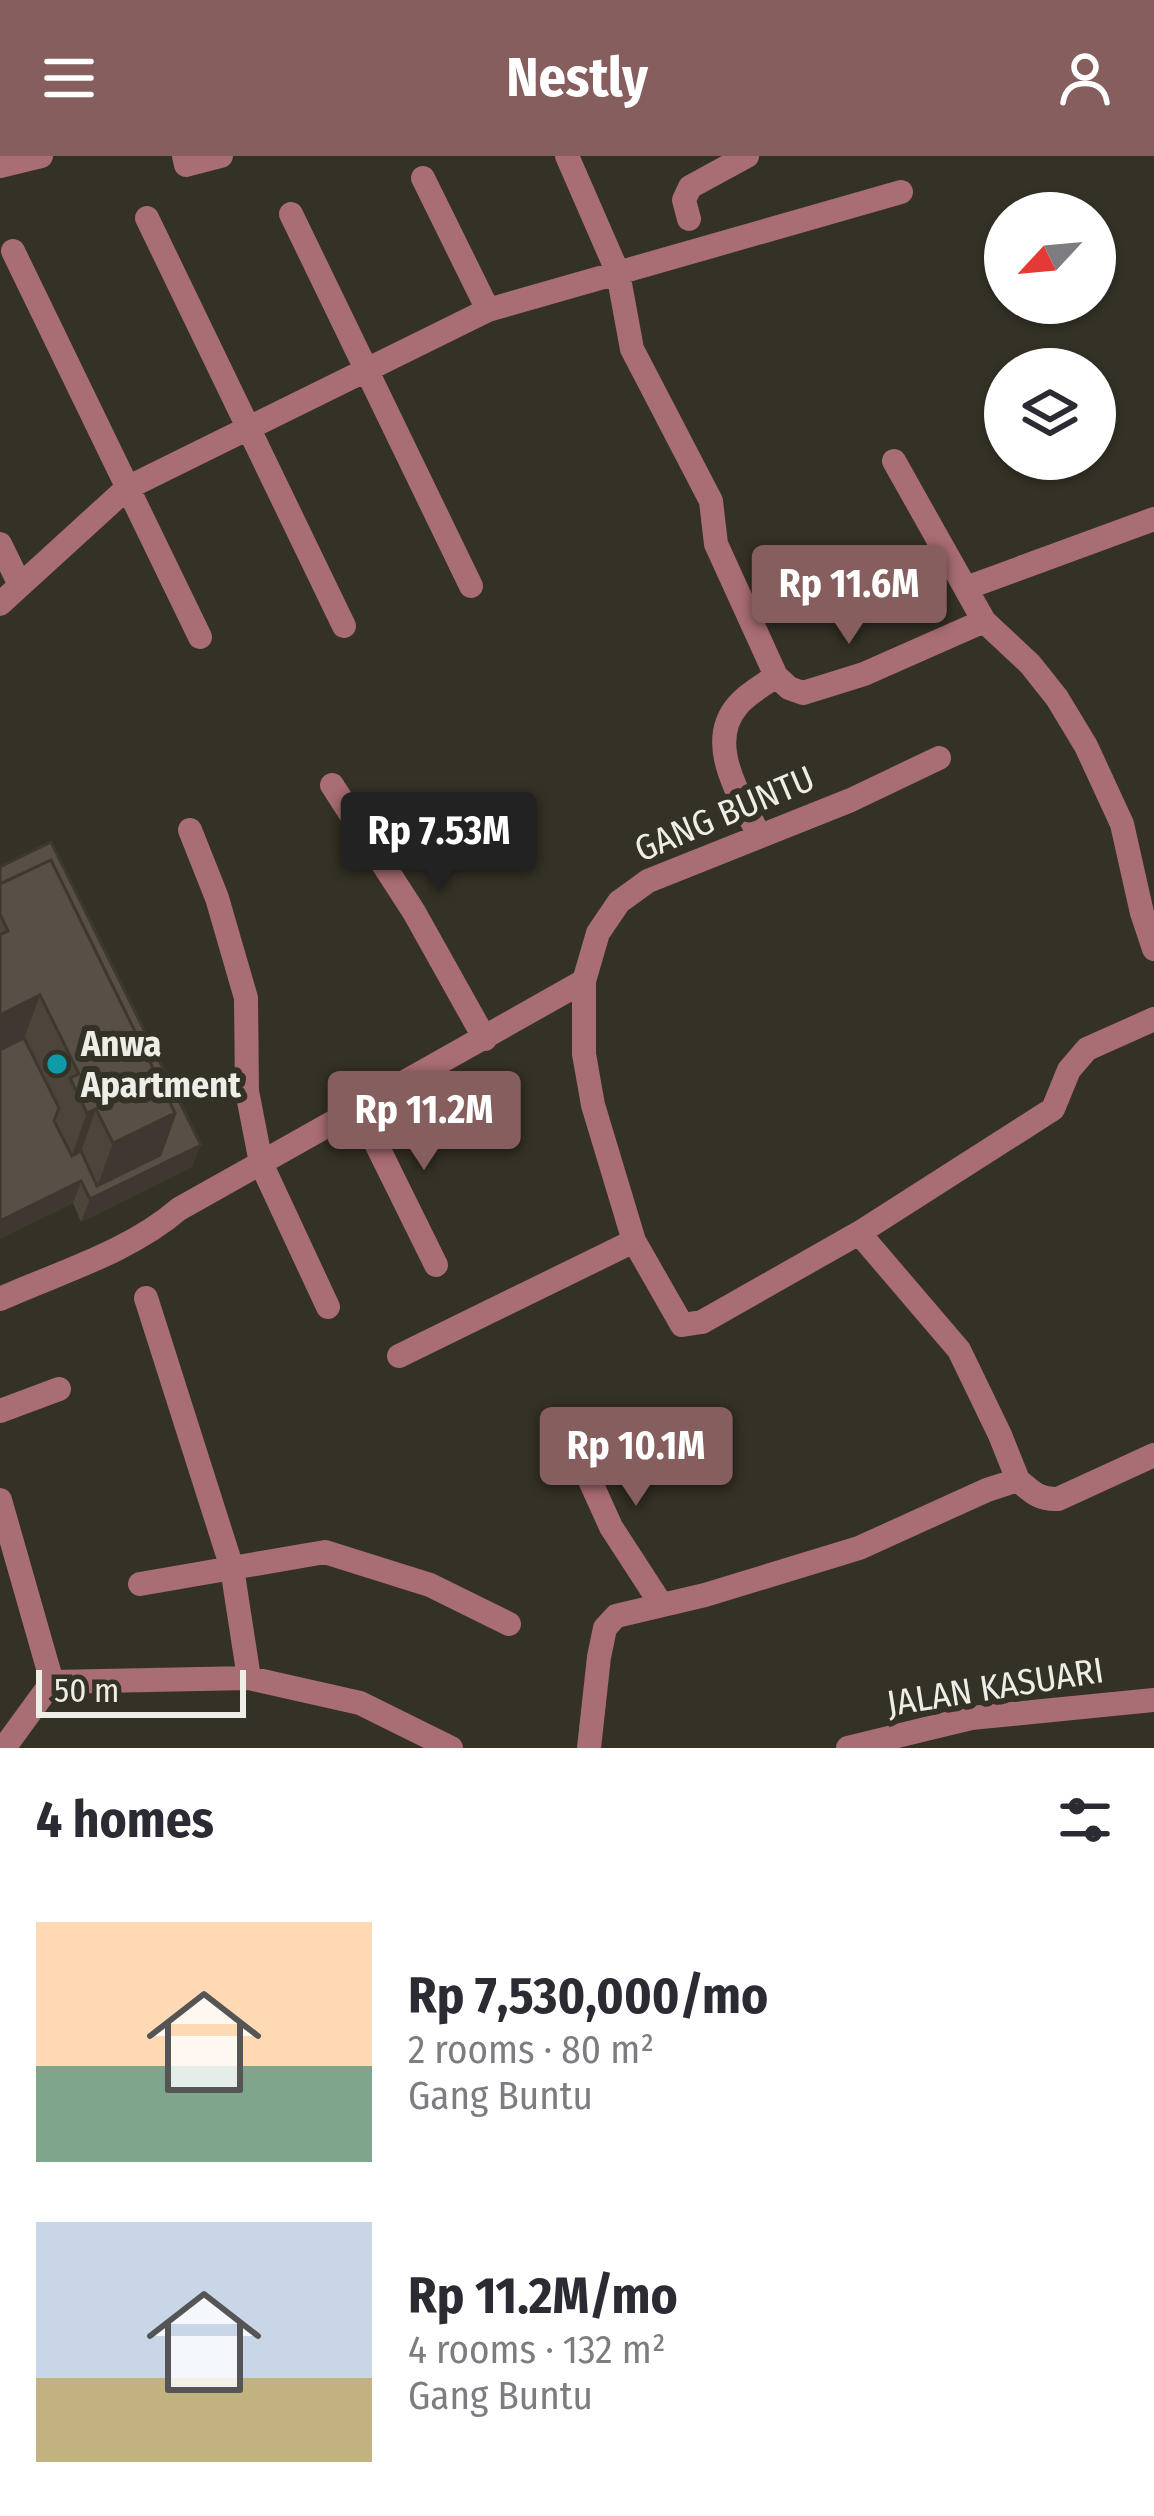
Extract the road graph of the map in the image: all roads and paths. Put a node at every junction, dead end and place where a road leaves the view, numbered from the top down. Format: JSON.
{"nodes":[{"id":1,"x":41,"y":156,"type":"edge"},
{"id":2,"x":184,"y":156,"type":"edge"},
{"id":3,"x":221,"y":156,"type":"edge"},
{"id":4,"x":567,"y":156,"type":"edge"},
{"id":5,"x":747,"y":156,"type":"edge"},
{"id":6,"x":0,"y":166,"type":"edge"},
{"id":7,"x":423,"y":178,"type":"dead end"},
{"id":8,"x":901,"y":192,"type":"dead end"},
{"id":9,"x":291,"y":214,"type":"dead end"},
{"id":10,"x":147,"y":218,"type":"dead end"},
{"id":11,"x":689,"y":219,"type":"dead end"},
{"id":12,"x":13,"y":251,"type":"dead end"},
{"id":13,"x":618,"y":273,"type":"junction"},
{"id":14,"x":488,"y":310,"type":"junction"},
{"id":15,"x":367,"y":370,"type":"junction"},
{"id":16,"x":249,"y":428,"type":"junction"},
{"id":17,"x":894,"y":461,"type":"dead end"},
{"id":18,"x":127,"y":488,"type":"junction"},
{"id":19,"x":1154,"y":519,"type":"edge"},
{"id":20,"x":0,"y":544,"type":"edge"},
{"id":21,"x":20,"y":585,"type":"junction"},
{"id":22,"x":471,"y":586,"type":"dead end"},
{"id":23,"x":966,"y":588,"type":"junction"},
{"id":24,"x":0,"y":604,"type":"edge"},
{"id":25,"x":984,"y":621,"type":"junction"},
{"id":26,"x":344,"y":626,"type":"dead end"},
{"id":27,"x":200,"y":638,"type":"dead end"},
{"id":28,"x":776,"y":676,"type":"junction"},
{"id":29,"x":938,"y":758,"type":"dead end"},
{"id":30,"x":332,"y":785,"type":"dead end"},
{"id":31,"x":190,"y":830,"type":"dead end"},
{"id":32,"x":759,"y":836,"type":"junction"},
{"id":33,"x":1154,"y":949,"type":"edge"},
{"id":34,"x":584,"y":981,"type":"junction"},
{"id":35,"x":1154,"y":1018,"type":"edge"},
{"id":36,"x":485,"y":1039,"type":"junction"},
{"id":37,"x":358,"y":1107,"type":"junction"},
{"id":38,"x":261,"y":1163,"type":"junction"},
{"id":39,"x":859,"y":1233,"type":"junction"},
{"id":40,"x":634,"y":1241,"type":"junction"},
{"id":41,"x":436,"y":1265,"type":"dead end"},
{"id":42,"x":146,"y":1298,"type":"dead end"},
{"id":43,"x":0,"y":1299,"type":"edge"},
{"id":44,"x":328,"y":1307,"type":"dead end"},
{"id":45,"x":399,"y":1356,"type":"dead end"},
{"id":46,"x":59,"y":1389,"type":"dead end"},
{"id":47,"x":0,"y":1412,"type":"edge"},
{"id":48,"x":575,"y":1429,"type":"dead end"},
{"id":49,"x":1154,"y":1455,"type":"edge"},
{"id":50,"x":1018,"y":1480,"type":"junction"},
{"id":51,"x":0,"y":1500,"type":"edge"},
{"id":52,"x":232,"y":1568,"type":"junction"},
{"id":53,"x":140,"y":1584,"type":"dead end"},
{"id":54,"x":661,"y":1604,"type":"junction"},
{"id":55,"x":509,"y":1624,"type":"dead end"},
{"id":56,"x":250,"y":1678,"type":"junction"},
{"id":57,"x":52,"y":1682,"type":"junction"},
{"id":58,"x":1154,"y":1700,"type":"edge"},
{"id":59,"x":4,"y":1748,"type":"edge"},
{"id":60,"x":451,"y":1748,"type":"edge"},
{"id":61,"x":589,"y":1748,"type":"edge"},
{"id":62,"x":848,"y":1748,"type":"edge"}],
"edges":[{"from":1,"to":6,"type":"street"},
{"from":2,"to":3,"type":"street"},
{"from":4,"to":13,"type":"street"},
{"from":5,"to":11,"type":"street"},
{"from":7,"to":14,"type":"street"},
{"from":8,"to":13,"type":"street"},
{"from":9,"to":15,"type":"street"},
{"from":10,"to":16,"type":"street"},
{"from":12,"to":18,"type":"street"},
{"from":13,"to":14,"type":"street"},
{"from":13,"to":28,"type":"street"},
{"from":14,"to":15,"type":"street"},
{"from":15,"to":16,"type":"street"},
{"from":15,"to":22,"type":"street"},
{"from":16,"to":18,"type":"street"},
{"from":16,"to":26,"type":"street"},
{"from":17,"to":23,"type":"street"},
{"from":18,"to":21,"type":"street"},
{"from":18,"to":27,"type":"street"},
{"from":19,"to":23,"type":"street"},
{"from":20,"to":21,"type":"street"},
{"from":21,"to":24,"type":"street"},
{"from":23,"to":25,"type":"street"},
{"from":25,"to":28,"type":"street"},
{"from":25,"to":33,"type":"street"},
{"from":28,"to":32,"type":"street"},
{"from":29,"to":32,"type":"street","name":"GANG BUNTU"},
{"from":30,"to":36,"type":"street"},
{"from":31,"to":38,"type":"street"},
{"from":32,"to":34,"type":"street","name":"GANG BUNTU"},
{"from":34,"to":36,"type":"street"},
{"from":34,"to":40,"type":"street"},
{"from":35,"to":39,"type":"street"},
{"from":36,"to":37,"type":"street"},
{"from":37,"to":38,"type":"street"},
{"from":37,"to":41,"type":"street"},
{"from":38,"to":43,"type":"street"},
{"from":38,"to":44,"type":"street"},
{"from":39,"to":40,"type":"street"},
{"from":39,"to":50,"type":"street"},
{"from":40,"to":45,"type":"street"},
{"from":42,"to":52,"type":"street"},
{"from":46,"to":47,"type":"street"},
{"from":48,"to":54,"type":"street"},
{"from":49,"to":50,"type":"street"},
{"from":50,"to":54,"type":"street"},
{"from":51,"to":57,"type":"street"},
{"from":52,"to":53,"type":"street"},
{"from":52,"to":55,"type":"street"},
{"from":52,"to":56,"type":"street"},
{"from":54,"to":61,"type":"street"},
{"from":56,"to":57,"type":"street"},
{"from":56,"to":60,"type":"street"},
{"from":57,"to":59,"type":"street"},
{"from":58,"to":62,"type":"street","name":"JALAN KASUARI"}]}
